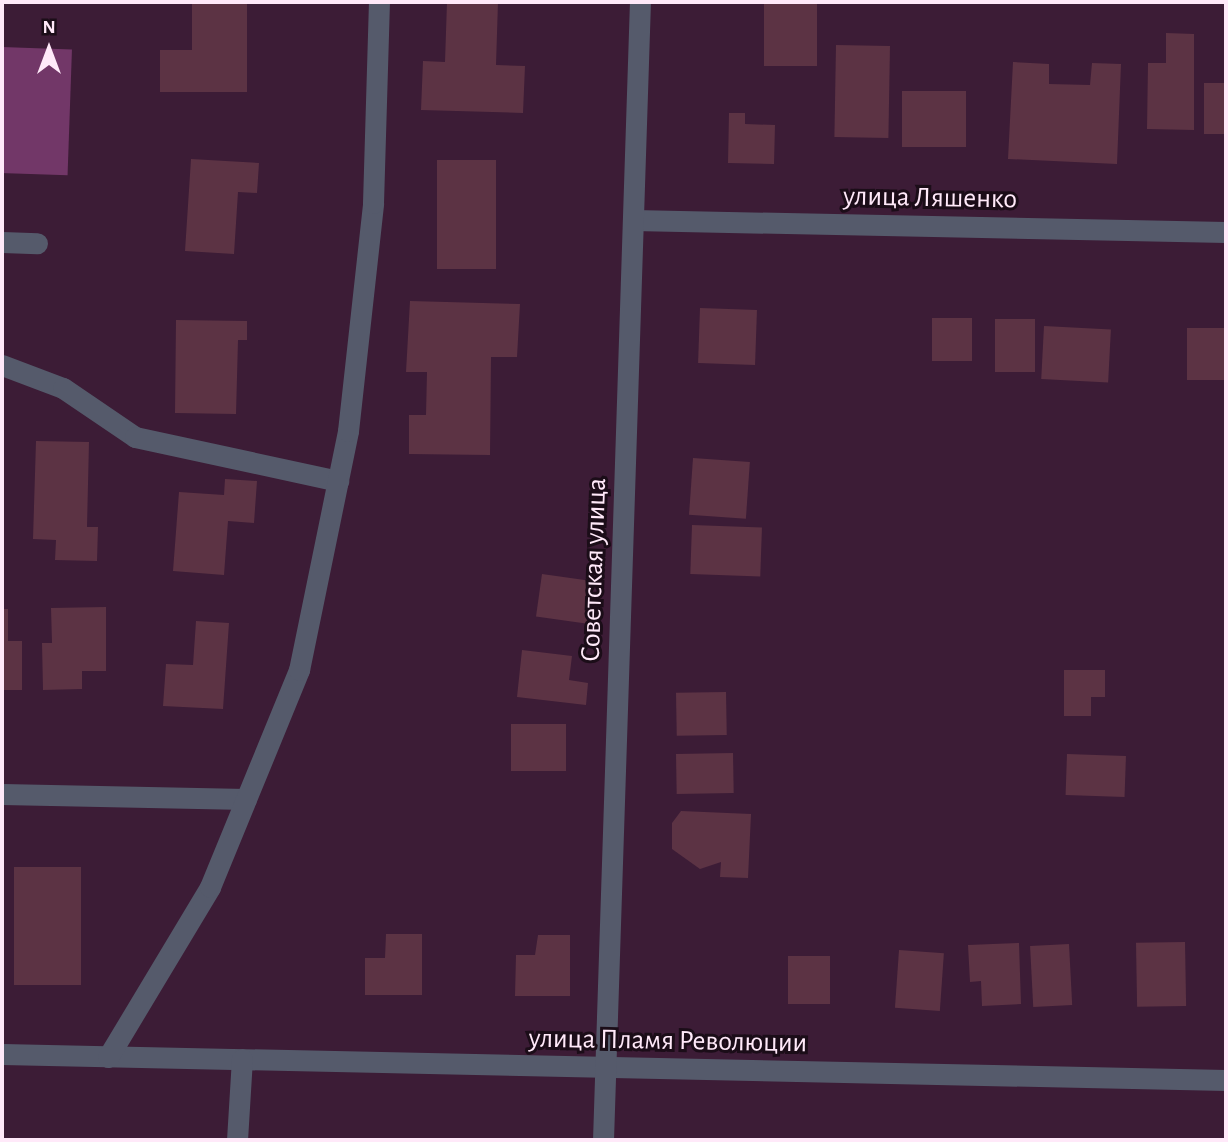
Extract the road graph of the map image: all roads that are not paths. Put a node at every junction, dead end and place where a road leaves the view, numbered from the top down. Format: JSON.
{"nodes":[{"id":1,"x":379,"y":2,"type":"edge"},
{"id":2,"x":640,"y":2,"type":"edge"},
{"id":3,"x":633,"y":220,"type":"junction"},
{"id":4,"x":1226,"y":232,"type":"edge"},
{"id":5,"x":2,"y":242,"type":"edge"},
{"id":6,"x":37,"y":243,"type":"dead end"},
{"id":7,"x":2,"y":365,"type":"edge"},
{"id":8,"x":338,"y":481,"type":"junction"},
{"id":9,"x":2,"y":794,"type":"edge"},
{"id":10,"x":246,"y":799,"type":"junction"},
{"id":11,"x":2,"y":1054,"type":"edge"},
{"id":12,"x":108,"y":1057,"type":"junction"},
{"id":13,"x":242,"y":1059,"type":"junction"},
{"id":14,"x":606,"y":1067,"type":"junction"},
{"id":15,"x":1226,"y":1080,"type":"edge"},
{"id":16,"x":237,"y":1140,"type":"edge"},
{"id":17,"x":603,"y":1140,"type":"edge"}],
"edges":[{"from":1,"to":8,"type":"street"},
{"from":2,"to":3,"type":"street","name":"Советская улица"},
{"from":3,"to":4,"type":"street","name":"улица Ляшенко"},
{"from":3,"to":14,"type":"street","name":"Советская улица"},
{"from":5,"to":6,"type":"street"},
{"from":7,"to":8,"type":"street"},
{"from":8,"to":10,"type":"street"},
{"from":9,"to":10,"type":"street"},
{"from":10,"to":12,"type":"street"},
{"from":11,"to":12,"type":"street","name":"улица Пламя Революции"},
{"from":12,"to":13,"type":"street","name":"улица Пламя Революции"},
{"from":13,"to":14,"type":"street","name":"улица Пламя Революции"},
{"from":13,"to":16,"type":"street"},
{"from":14,"to":15,"type":"street","name":"улица Пламя Революции"},
{"from":14,"to":17,"type":"street","name":"Советская улица"}]}
